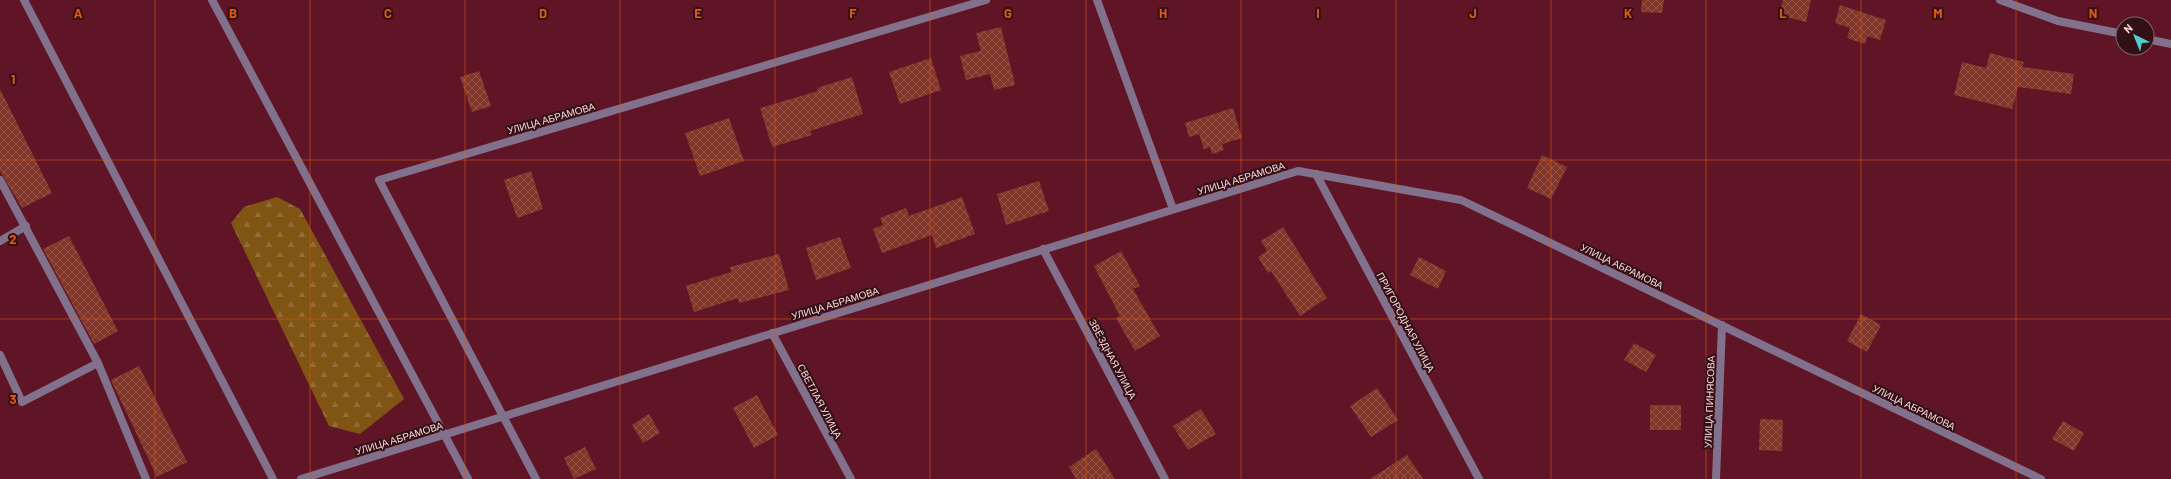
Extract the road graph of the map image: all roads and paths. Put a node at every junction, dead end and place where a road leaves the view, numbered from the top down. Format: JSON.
{"nodes":[{"id":1,"x":24,"y":0,"type":"edge"},
{"id":2,"x":212,"y":0,"type":"edge"},
{"id":3,"x":986,"y":0,"type":"edge"},
{"id":4,"x":1097,"y":0,"type":"edge"},
{"id":5,"x":2000,"y":0,"type":"edge"},
{"id":6,"x":2115,"y":32,"type":"edge"},
{"id":7,"x":2155,"y":41,"type":"edge"},
{"id":8,"x":2171,"y":44,"type":"edge"},
{"id":9,"x":1316,"y":174,"type":"junction"},
{"id":10,"x":0,"y":180,"type":"edge"},
{"id":11,"x":1173,"y":209,"type":"junction"},
{"id":12,"x":26,"y":226,"type":"junction"},
{"id":13,"x":0,"y":241,"type":"edge"},
{"id":14,"x":1043,"y":249,"type":"junction"},
{"id":15,"x":1722,"y":325,"type":"junction"},
{"id":16,"x":772,"y":333,"type":"junction"},
{"id":17,"x":0,"y":354,"type":"edge"},
{"id":18,"x":98,"y":363,"type":"junction"},
{"id":19,"x":503,"y":417,"type":"junction"},
{"id":20,"x":445,"y":434,"type":"junction"},
{"id":21,"x":146,"y":479,"type":"edge"},
{"id":22,"x":273,"y":479,"type":"edge"},
{"id":23,"x":301,"y":479,"type":"edge"},
{"id":24,"x":468,"y":479,"type":"edge"},
{"id":25,"x":536,"y":479,"type":"edge"},
{"id":26,"x":851,"y":479,"type":"edge"},
{"id":27,"x":1165,"y":479,"type":"edge"},
{"id":28,"x":1479,"y":479,"type":"edge"},
{"id":29,"x":1716,"y":479,"type":"edge"},
{"id":30,"x":2041,"y":479,"type":"edge"}],
"edges":[{"from":1,"to":22,"type":"street"},
{"from":2,"to":20,"type":"street"},
{"from":3,"to":19,"type":"street","name":"УЛИЦА АБРАМОВА"},
{"from":4,"to":11,"type":"street"},
{"from":5,"to":6,"type":"street"},
{"from":7,"to":8,"type":"street"},
{"from":9,"to":11,"type":"street","name":"УЛИЦА АБРАМОВА"},
{"from":9,"to":15,"type":"street","name":"УЛИЦА АБРАМОВА"},
{"from":9,"to":28,"type":"street","name":"ПРИГОРОДНАЯ УЛИЦА"},
{"from":10,"to":12,"type":"street"},
{"from":11,"to":14,"type":"street","name":"УЛИЦА АБРАМОВА"},
{"from":12,"to":13,"type":"street"},
{"from":12,"to":18,"type":"street"},
{"from":14,"to":16,"type":"street","name":"УЛИЦА АБРАМОВА"},
{"from":14,"to":27,"type":"street","name":"ЗВЁЗДНАЯ УЛИЦА"},
{"from":15,"to":29,"type":"street","name":"УЛИЦА ПИНЯСОВА"},
{"from":15,"to":30,"type":"street","name":"УЛИЦА АБРАМОВА"},
{"from":16,"to":19,"type":"street","name":"УЛИЦА АБРАМОВА"},
{"from":16,"to":26,"type":"street","name":"СВЕТЛАЯ УЛИЦА"},
{"from":17,"to":18,"type":"street"},
{"from":18,"to":21,"type":"street"},
{"from":19,"to":20,"type":"street","name":"УЛИЦА АБРАМОВА"},
{"from":19,"to":25,"type":"street"},
{"from":20,"to":23,"type":"street","name":"УЛИЦА АБРАМОВА"},
{"from":20,"to":24,"type":"street"}]}
